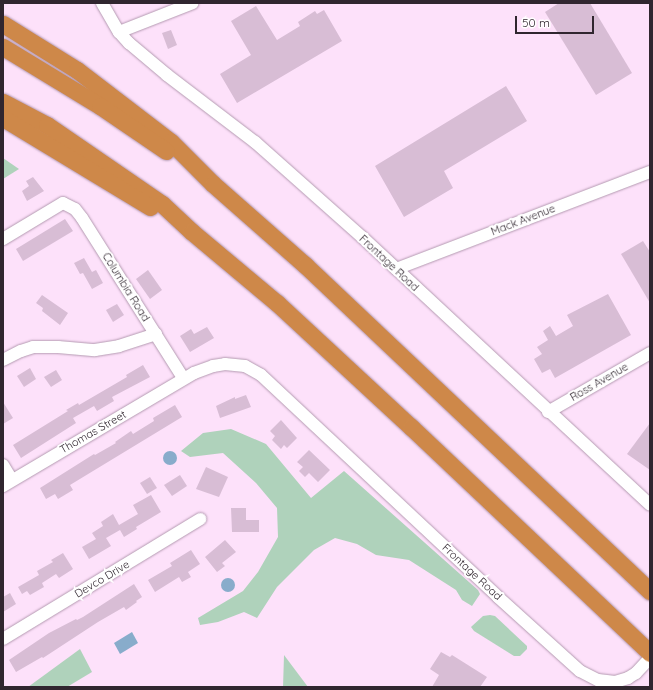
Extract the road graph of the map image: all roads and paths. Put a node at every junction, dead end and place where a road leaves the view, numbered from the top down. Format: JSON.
{"nodes":[{"id":1,"x":102,"y":3,"type":"edge"},
{"id":2,"x":193,"y":3,"type":"edge"},
{"id":3,"x":3,"y":24,"type":"edge"},
{"id":4,"x":119,"y":32,"type":"junction"},
{"id":5,"x":3,"y":47,"type":"edge"},
{"id":6,"x":3,"y":102,"type":"edge"},
{"id":7,"x":3,"y":118,"type":"edge"},
{"id":8,"x":650,"y":172,"type":"edge"},
{"id":9,"x":214,"y":184,"type":"junction"},
{"id":10,"x":192,"y":232,"type":"junction"},
{"id":11,"x":3,"y":239,"type":"edge"},
{"id":12,"x":396,"y":269,"type":"junction"},
{"id":13,"x":156,"y":334,"type":"junction"},
{"id":14,"x":650,"y":353,"type":"edge"},
{"id":15,"x":3,"y":360,"type":"edge"},
{"id":16,"x":183,"y":378,"type":"junction"},
{"id":17,"x":548,"y":412,"type":"junction"},
{"id":18,"x":3,"y":465,"type":"edge"},
{"id":19,"x":8,"y":483,"type":"edge"},
{"id":20,"x":650,"y":505,"type":"edge"},
{"id":21,"x":200,"y":519,"type":"dead end"},
{"id":22,"x":650,"y":591,"type":"edge"},
{"id":23,"x":3,"y":639,"type":"edge"},
{"id":24,"x":650,"y":653,"type":"edge"},
{"id":25,"x":650,"y":658,"type":"edge"}],
"edges":[{"from":1,"to":4,"type":"street","name":"Frontage Road"},
{"from":2,"to":4,"type":"street"},
{"from":3,"to":9,"type":"highway"},
{"from":4,"to":12,"type":"street","name":"Frontage Road"},
{"from":5,"to":9,"type":"highway"},
{"from":6,"to":10,"type":"highway"},
{"from":7,"to":10,"type":"highway"},
{"from":8,"to":12,"type":"street","name":"Mack Avenue"},
{"from":9,"to":22,"type":"highway"},
{"from":10,"to":24,"type":"highway"},
{"from":11,"to":13,"type":"street","name":"Columbia Road"},
{"from":12,"to":17,"type":"street","name":"Frontage Road"},
{"from":13,"to":15,"type":"street"},
{"from":13,"to":16,"type":"street","name":"Columbia Road"},
{"from":14,"to":17,"type":"street","name":"Ross Avenue"},
{"from":16,"to":19,"type":"street","name":"Thomas Street"},
{"from":16,"to":25,"type":"street","name":"Frontage Road"},
{"from":17,"to":20,"type":"street","name":"Frontage Road"},
{"from":18,"to":19,"type":"street"},
{"from":21,"to":23,"type":"street","name":"Devco Drive"}]}
